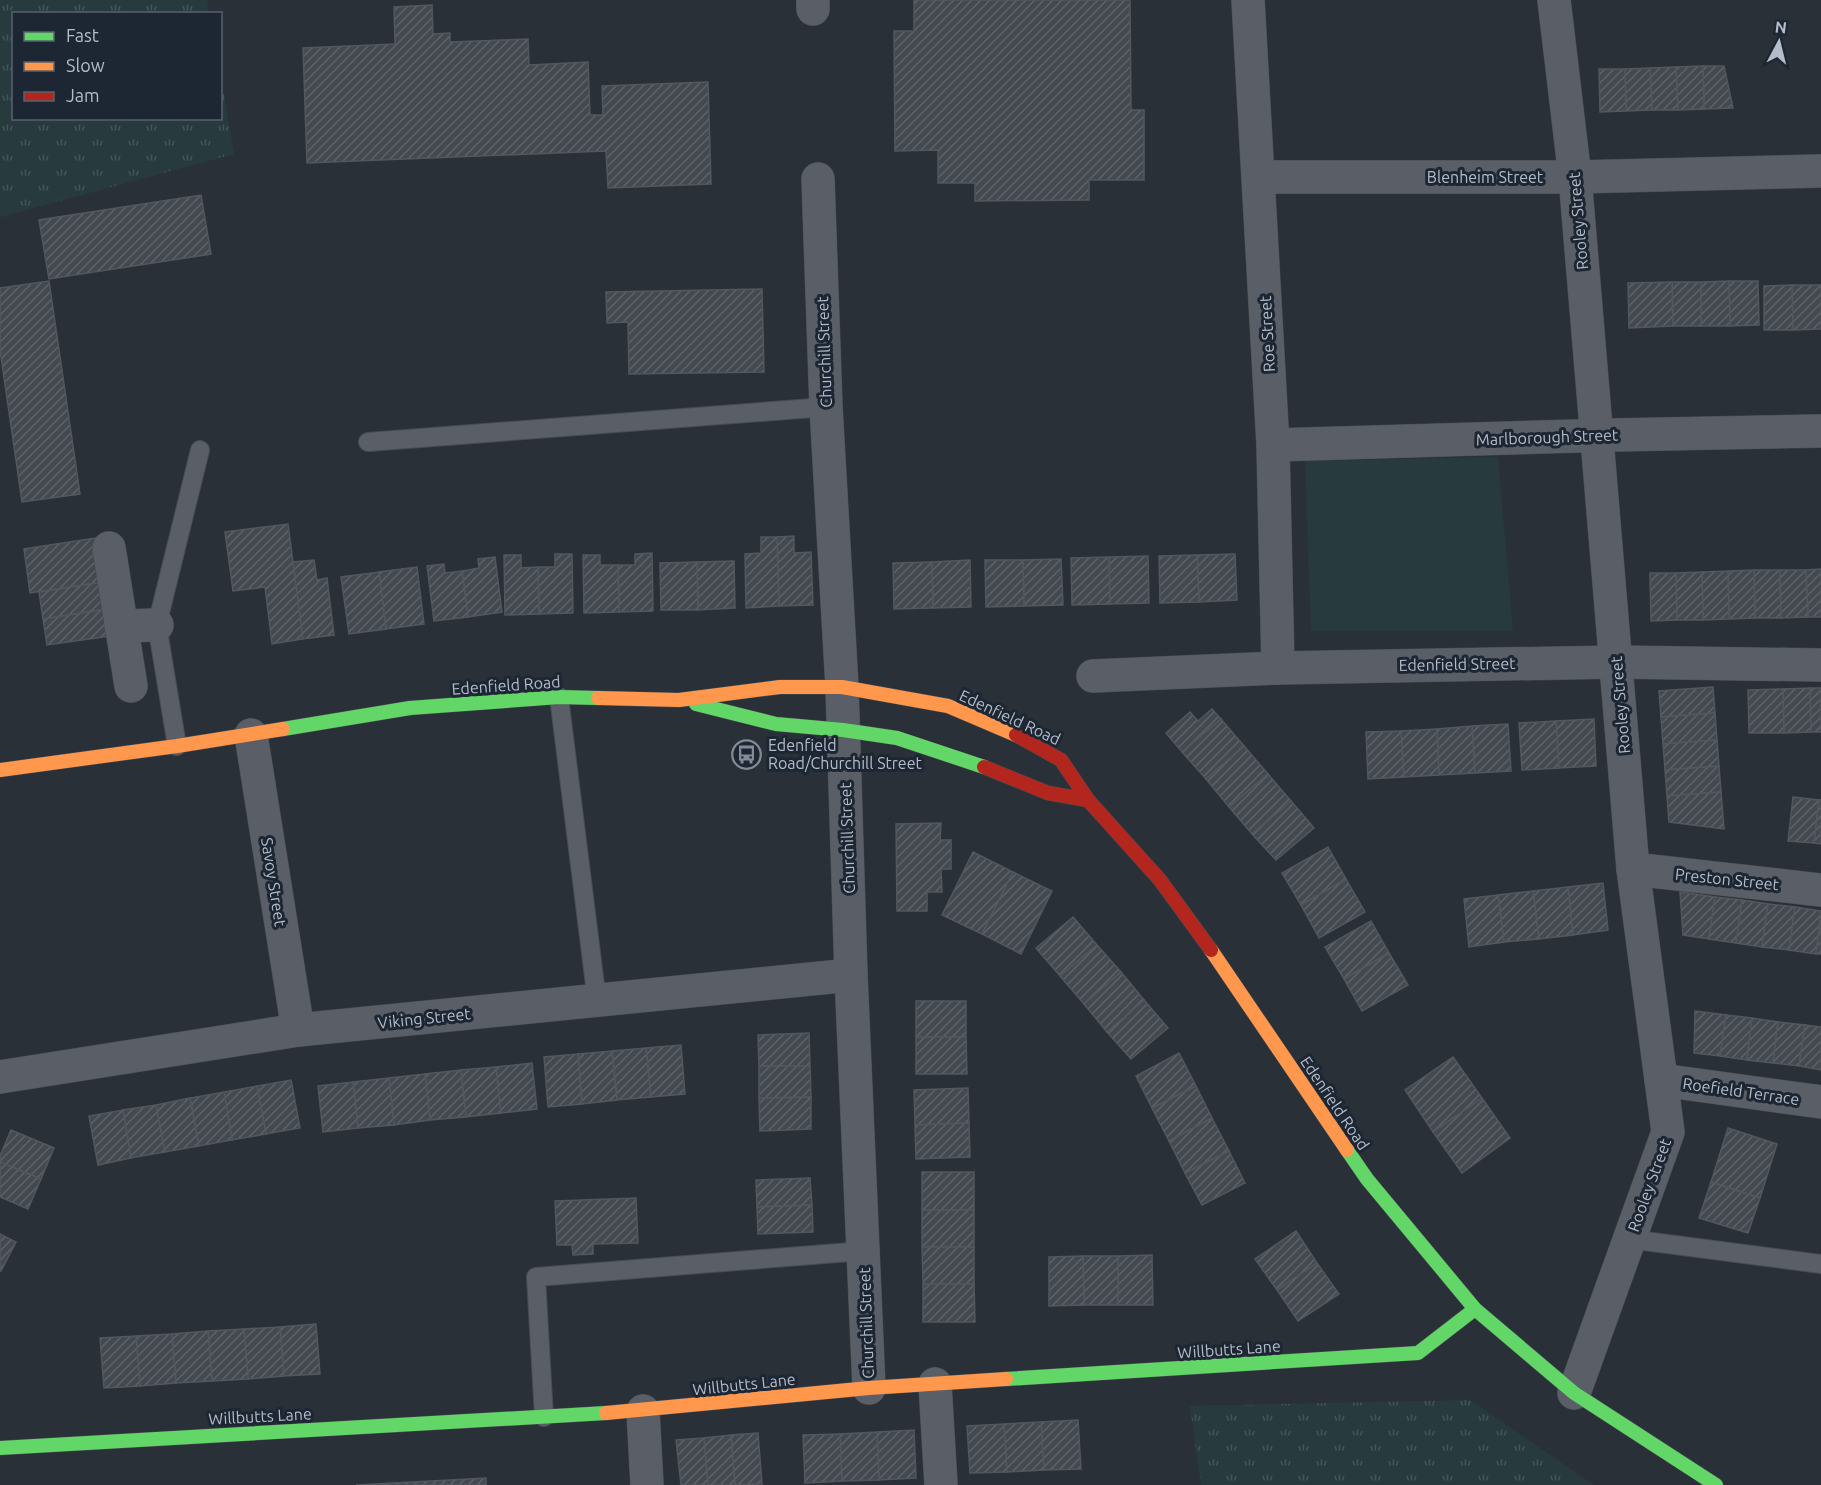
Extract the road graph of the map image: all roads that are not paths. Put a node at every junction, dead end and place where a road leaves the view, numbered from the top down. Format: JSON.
{"nodes":[{"id":1,"x":1248,"y":0,"type":"edge"},
{"id":2,"x":1554,"y":0,"type":"edge"},
{"id":3,"x":1821,"y":171,"type":"edge"},
{"id":4,"x":1258,"y":177,"type":"junction"},
{"id":5,"x":1575,"y":177,"type":"junction"},
{"id":6,"x":818,"y":179,"type":"dead end"},
{"id":7,"x":825,"y":407,"type":"junction"},
{"id":8,"x":1821,"y":431,"type":"edge"},
{"id":9,"x":1595,"y":436,"type":"junction"},
{"id":10,"x":368,"y":442,"type":"dead end"},
{"id":11,"x":1273,"y":446,"type":"junction"},
{"id":12,"x":200,"y":450,"type":"dead end"},
{"id":13,"x":110,"y":548,"type":"dead end"},
{"id":14,"x":121,"y":626,"type":"junction"},
{"id":15,"x":157,"y":626,"type":"junction"},
{"id":16,"x":1617,"y":662,"type":"junction"},
{"id":17,"x":1821,"y":665,"type":"edge"},
{"id":18,"x":1278,"y":668,"type":"junction"},
{"id":19,"x":1094,"y":676,"type":"dead end"},
{"id":20,"x":130,"y":686,"type":"dead end"},
{"id":21,"x":842,"y":687,"type":"junction"},
{"id":22,"x":559,"y":697,"type":"junction"},
{"id":23,"x":679,"y":700,"type":"junction"},
{"id":24,"x":843,"y":730,"type":"junction"},
{"id":25,"x":251,"y":735,"type":"junction"},
{"id":26,"x":177,"y":746,"type":"junction"},
{"id":27,"x":0,"y":770,"type":"edge"},
{"id":28,"x":1088,"y":800,"type":"junction"},
{"id":29,"x":1633,"y":869,"type":"junction"},
{"id":30,"x":1821,"y":890,"type":"edge"},
{"id":31,"x":851,"y":975,"type":"junction"},
{"id":32,"x":597,"y":1001,"type":"junction"},
{"id":33,"x":298,"y":1030,"type":"junction"},
{"id":34,"x":0,"y":1077,"type":"edge"},
{"id":35,"x":1661,"y":1080,"type":"junction"},
{"id":36,"x":1821,"y":1102,"type":"edge"},
{"id":37,"x":1629,"y":1239,"type":"junction"},
{"id":38,"x":863,"y":1251,"type":"junction"},
{"id":39,"x":1821,"y":1264,"type":"edge"},
{"id":40,"x":1475,"y":1309,"type":"junction"},
{"id":41,"x":935,"y":1384,"type":"junction"},
{"id":42,"x":869,"y":1389,"type":"junction"},
{"id":43,"x":1574,"y":1393,"type":"junction"},
{"id":44,"x":644,"y":1411,"type":"junction"},
{"id":45,"x":544,"y":1416,"type":"junction"},
{"id":46,"x":0,"y":1448,"type":"edge"},
{"id":47,"x":647,"y":1485,"type":"edge"},
{"id":48,"x":941,"y":1485,"type":"edge"},
{"id":49,"x":1716,"y":1485,"type":"edge"}],
"edges":[{"from":1,"to":4,"type":"street","name":"Roe Street"},
{"from":2,"to":5,"type":"street","name":"Rooley Street"},
{"from":3,"to":5,"type":"street","name":"Blenheim Street"},
{"from":4,"to":5,"type":"street","name":"Blenheim Street"},
{"from":4,"to":11,"type":"street","name":"Roe Street"},
{"from":5,"to":9,"type":"street","name":"Rooley Street"},
{"from":6,"to":7,"type":"street","name":"Churchill Street"},
{"from":7,"to":10,"type":"lane"},
{"from":7,"to":21,"type":"street","name":"Churchill Street"},
{"from":8,"to":9,"type":"street","name":"Marlborough Street"},
{"from":9,"to":11,"type":"street","name":"Marlborough Street"},
{"from":9,"to":16,"type":"street","name":"Rooley Street"},
{"from":11,"to":18,"type":"street","name":"Roe Street"},
{"from":12,"to":15,"type":"lane"},
{"from":13,"to":14,"type":"street"},
{"from":14,"to":15,"type":"street"},
{"from":14,"to":20,"type":"street"},
{"from":15,"to":26,"type":"lane"},
{"from":16,"to":17,"type":"street","name":"Edenfield Street"},
{"from":16,"to":18,"type":"street","name":"Edenfield Street"},
{"from":16,"to":29,"type":"street","name":"Rooley Street"},
{"from":18,"to":19,"type":"street","name":"Edenfield Street"},
{"from":21,"to":23,"type":"main road","name":"Edenfield Road"},
{"from":21,"to":24,"type":"street","name":"Churchill Street"},
{"from":21,"to":28,"type":"main road","name":"Edenfield Road"},
{"from":22,"to":23,"type":"main road","name":"Edenfield Road"},
{"from":22,"to":25,"type":"main road","name":"Edenfield Road"},
{"from":22,"to":32,"type":"lane"},
{"from":23,"to":24,"type":"main road"},
{"from":24,"to":28,"type":"main road"},
{"from":24,"to":31,"type":"street","name":"Churchill Street"},
{"from":25,"to":26,"type":"main road","name":"Edenfield Road"},
{"from":25,"to":33,"type":"street","name":"Savoy Street"},
{"from":26,"to":27,"type":"main road","name":"Edenfield Road"},
{"from":28,"to":40,"type":"main road","name":"Edenfield Road"},
{"from":29,"to":30,"type":"street","name":"Preston Street"},
{"from":29,"to":35,"type":"street","name":"Rooley Street"},
{"from":31,"to":32,"type":"street","name":"Viking Street"},
{"from":31,"to":38,"type":"street","name":"Churchill Street"},
{"from":32,"to":33,"type":"street","name":"Viking Street"},
{"from":33,"to":34,"type":"street","name":"Viking Street"},
{"from":35,"to":36,"type":"street","name":"Roefield Terrace"},
{"from":35,"to":37,"type":"street","name":"Rooley Street"},
{"from":37,"to":39,"type":"lane"},
{"from":37,"to":43,"type":"street","name":"Rooley Street"},
{"from":38,"to":42,"type":"street","name":"Churchill Street"},
{"from":38,"to":45,"type":"lane"},
{"from":40,"to":41,"type":"main road","name":"Willbutts Lane"},
{"from":40,"to":43,"type":"main road","name":"Edenfield Road"},
{"from":41,"to":42,"type":"main road","name":"Willbutts Lane"},
{"from":41,"to":48,"type":"street"},
{"from":42,"to":44,"type":"main road","name":"Willbutts Lane"},
{"from":43,"to":49,"type":"main road","name":"Edenfield Road"},
{"from":44,"to":45,"type":"main road","name":"Willbutts Lane"},
{"from":44,"to":47,"type":"street"},
{"from":45,"to":46,"type":"main road","name":"Willbutts Lane"}]}
